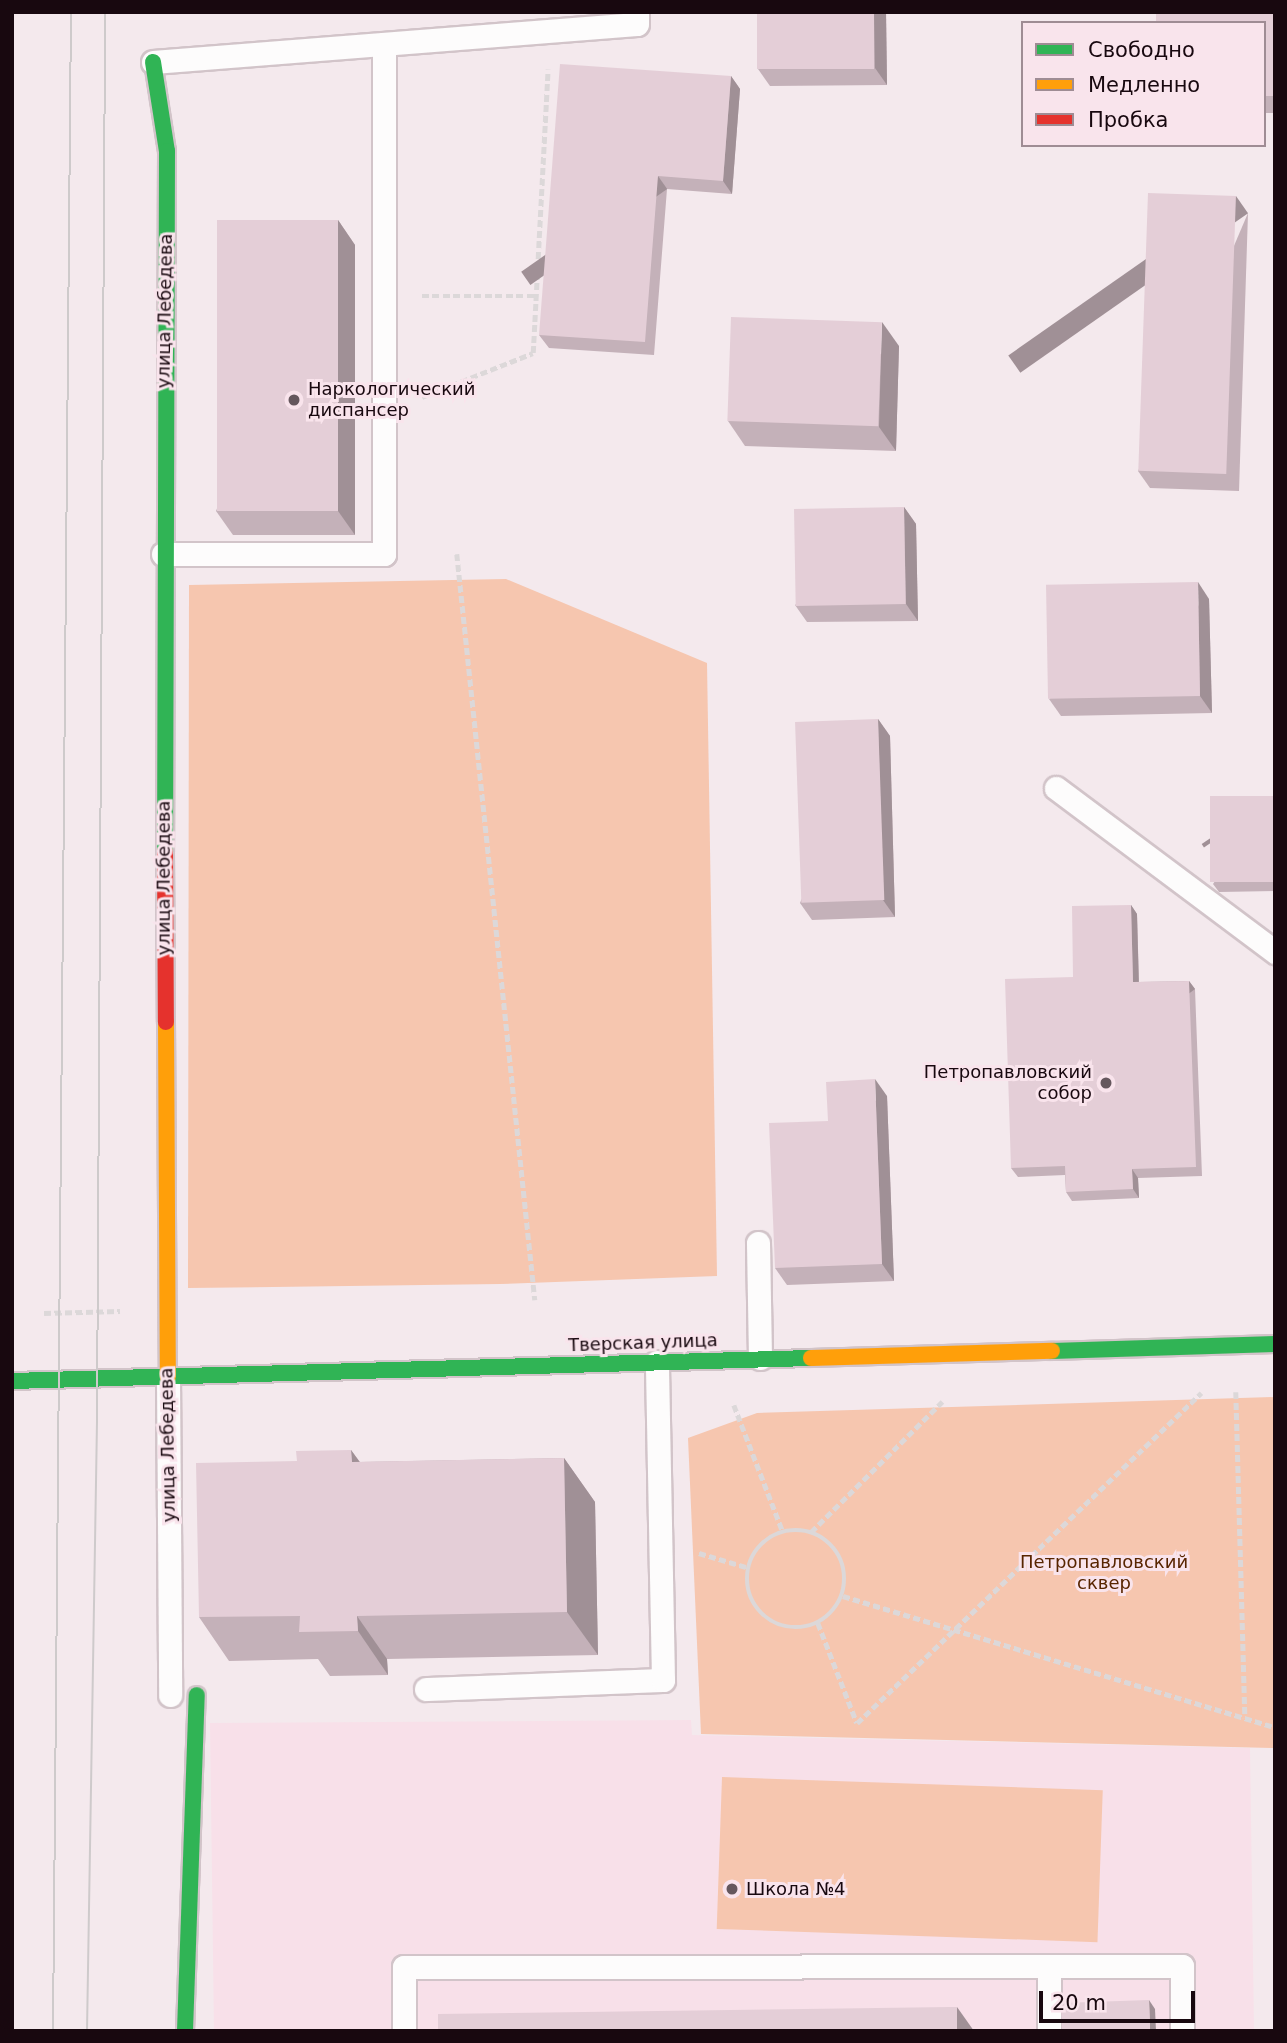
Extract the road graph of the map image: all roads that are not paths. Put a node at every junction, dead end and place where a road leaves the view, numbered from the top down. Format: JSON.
{"nodes":[{"id":1,"x":637,"y":12,"type":"edge"},
{"id":2,"x":384,"y":44,"type":"junction"},
{"id":3,"x":153,"y":62,"type":"joint"},
{"id":4,"x":163,"y":555,"type":"junction"},
{"id":5,"x":1056,"y":788,"type":"dead end"},
{"id":6,"x":1275,"y":952,"type":"edge"},
{"id":7,"x":758,"y":1243,"type":"dead end"},
{"id":8,"x":1275,"y":1344,"type":"edge"},
{"id":9,"x":760,"y":1358,"type":"junction"},
{"id":10,"x":657,"y":1362,"type":"junction"},
{"id":11,"x":168,"y":1377,"type":"junction"},
{"id":12,"x":12,"y":1381,"type":"edge"},
{"id":13,"x":426,"y":1689,"type":"dead end"},
{"id":14,"x":197,"y":1695,"type":"dead end"},
{"id":15,"x":170,"y":1696,"type":"dead end"},
{"id":16,"x":1049,"y":1966,"type":"junction"},
{"id":17,"x":185,"y":2031,"type":"edge"},
{"id":18,"x":404,"y":2031,"type":"edge"},
{"id":19,"x":1049,"y":2031,"type":"edge"},
{"id":20,"x":1182,"y":2031,"type":"edge"}],
"edges":[{"from":1,"to":2,"type":"lane"},
{"from":2,"to":3,"type":"lane"},
{"from":2,"to":4,"type":"lane"},
{"from":3,"to":4,"type":"street","name":"улица Лебедева"},
{"from":4,"to":11,"type":"street","name":"улица Лебедева"},
{"from":5,"to":6,"type":"lane"},
{"from":7,"to":9,"type":"lane"},
{"from":8,"to":9,"type":"street","name":"Тверская улица"},
{"from":9,"to":10,"type":"street","name":"Тверская улица"},
{"from":10,"to":11,"type":"street","name":"Тверская улица"},
{"from":10,"to":13,"type":"lane"},
{"from":11,"to":12,"type":"street","name":"Тверская улица"},
{"from":11,"to":15,"type":"lane","name":"улица Лебедева"},
{"from":14,"to":17,"type":"street"},
{"from":16,"to":18,"type":"lane"},
{"from":16,"to":19,"type":"lane"},
{"from":16,"to":20,"type":"lane"}]}
